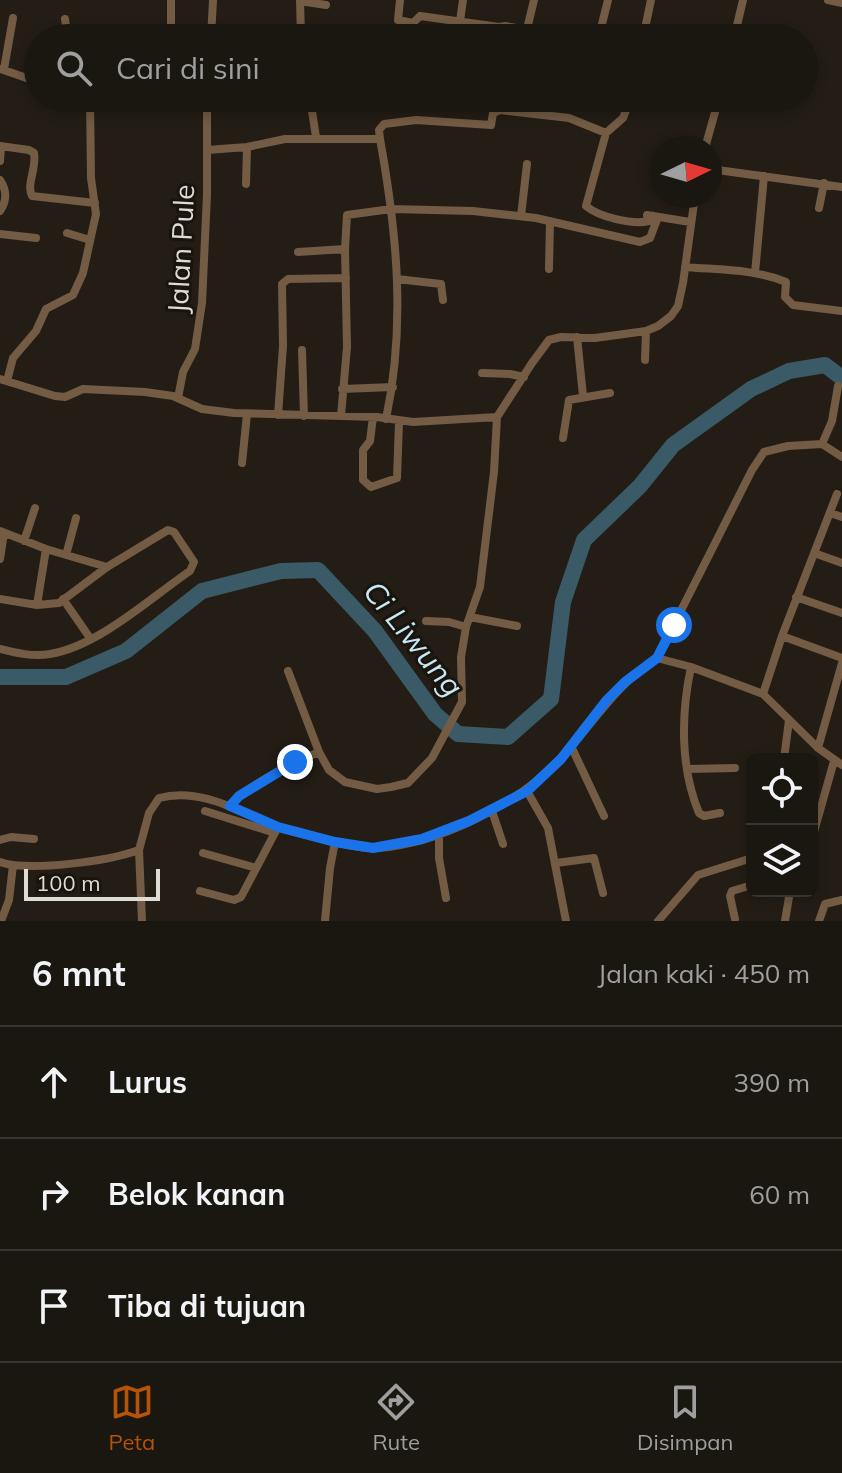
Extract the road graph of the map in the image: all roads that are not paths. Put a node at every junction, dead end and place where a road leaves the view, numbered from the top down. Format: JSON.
{"nodes":[{"id":1,"x":171,"y":0,"type":"edge"},
{"id":2,"x":213,"y":0,"type":"edge"},
{"id":3,"x":400,"y":0,"type":"edge"},
{"id":4,"x":463,"y":0,"type":"edge"},
{"id":5,"x":534,"y":0,"type":"edge"},
{"id":6,"x":608,"y":0,"type":"edge"},
{"id":7,"x":651,"y":0,"type":"edge"},
{"id":8,"x":743,"y":0,"type":"edge"},
{"id":9,"x":828,"y":0,"type":"edge"},
{"id":10,"x":300,"y":1,"type":"edge"},
{"id":11,"x":842,"y":3,"type":"edge"},
{"id":12,"x":326,"y":5,"type":"dead end"},
{"id":13,"x":13,"y":18,"type":"dead end"},
{"id":14,"x":65,"y":19,"type":"dead end"},
{"id":15,"x":460,"y":21,"type":"junction"},
{"id":16,"x":66,"y":24,"type":"edge"},
{"id":17,"x":171,"y":24,"type":"edge"},
{"id":18,"x":212,"y":24,"type":"edge"},
{"id":19,"x":301,"y":24,"type":"edge"},
{"id":20,"x":480,"y":24,"type":"edge"},
{"id":21,"x":528,"y":24,"type":"edge"},
{"id":22,"x":600,"y":24,"type":"edge"},
{"id":23,"x":646,"y":24,"type":"edge"},
{"id":24,"x":737,"y":24,"type":"edge"},
{"id":25,"x":2,"y":69,"type":"edge"},
{"id":26,"x":24,"y":77,"type":"edge"},
{"id":27,"x":90,"y":112,"type":"edge"},
{"id":28,"x":207,"y":112,"type":"edge"},
{"id":29,"x":312,"y":112,"type":"edge"},
{"id":30,"x":495,"y":112,"type":"edge"},
{"id":31,"x":518,"y":112,"type":"edge"},
{"id":32,"x":625,"y":112,"type":"edge"},
{"id":33,"x":715,"y":112,"type":"edge"},
{"id":34,"x":539,"y":114,"type":"joint"},
{"id":35,"x":606,"y":133,"type":"junction"},
{"id":36,"x":708,"y":136,"type":"edge"},
{"id":37,"x":316,"y":137,"type":"junction"},
{"id":38,"x":380,"y":139,"type":"junction"},
{"id":39,"x":1,"y":146,"type":"edge"},
{"id":40,"x":247,"y":147,"type":"junction"},
{"id":41,"x":207,"y":150,"type":"junction"},
{"id":42,"x":0,"y":161,"type":"edge"},
{"id":43,"x":527,"y":164,"type":"dead end"},
{"id":44,"x":722,"y":171,"type":"edge"},
{"id":45,"x":764,"y":176,"type":"junction"},
{"id":46,"x":0,"y":180,"type":"edge"},
{"id":47,"x":824,"y":183,"type":"junction"},
{"id":48,"x":246,"y":184,"type":"dead end"},
{"id":49,"x":842,"y":187,"type":"edge"},
{"id":50,"x":95,"y":203,"type":"junction"},
{"id":51,"x":693,"y":208,"type":"edge"},
{"id":52,"x":819,"y":208,"type":"dead end"},
{"id":53,"x":391,"y":209,"type":"junction"},
{"id":54,"x":0,"y":211,"type":"edge"},
{"id":55,"x":597,"y":213,"type":"junction"},
{"id":56,"x":521,"y":216,"type":"junction"},
{"id":57,"x":653,"y":216,"type":"junction"},
{"id":58,"x":550,"y":221,"type":"junction"},
{"id":59,"x":690,"y":222,"type":"junction"},
{"id":60,"x":592,"y":231,"type":"junction"},
{"id":61,"x":67,"y":233,"type":"dead end"},
{"id":62,"x":0,"y":234,"type":"edge"},
{"id":63,"x":36,"y":238,"type":"dead end"},
{"id":64,"x":90,"y":240,"type":"junction"},
{"id":65,"x":345,"y":249,"type":"junction"},
{"id":66,"x":298,"y":252,"type":"dead end"},
{"id":67,"x":685,"y":267,"type":"junction"},
{"id":68,"x":549,"y":269,"type":"dead end"},
{"id":69,"x":755,"y":273,"type":"junction"},
{"id":70,"x":346,"y":278,"type":"junction"},
{"id":71,"x":397,"y":279,"type":"junction"},
{"id":72,"x":443,"y":300,"type":"dead end"},
{"id":73,"x":842,"y":311,"type":"edge"},
{"id":74,"x":646,"y":331,"type":"junction"},
{"id":75,"x":577,"y":337,"type":"junction"},
{"id":76,"x":302,"y":350,"type":"dead end"},
{"id":77,"x":645,"y":360,"type":"dead end"},
{"id":78,"x":482,"y":373,"type":"dead end"},
{"id":79,"x":524,"y":377,"type":"junction"},
{"id":80,"x":4,"y":380,"type":"edge"},
{"id":81,"x":838,"y":386,"type":"dead end"},
{"id":82,"x":393,"y":387,"type":"junction"},
{"id":83,"x":342,"y":389,"type":"junction"},
{"id":84,"x":610,"y":393,"type":"dead end"},
{"id":85,"x":583,"y":396,"type":"junction"},
{"id":86,"x":178,"y":398,"type":"junction"},
{"id":87,"x":247,"y":414,"type":"junction"},
{"id":88,"x":278,"y":415,"type":"junction"},
{"id":89,"x":304,"y":416,"type":"junction"},
{"id":90,"x":341,"y":416,"type":"junction"},
{"id":91,"x":373,"y":417,"type":"junction"},
{"id":92,"x":497,"y":417,"type":"junction"},
{"id":93,"x":386,"y":419,"type":"junction"},
{"id":94,"x":399,"y":422,"type":"junction"},
{"id":95,"x":563,"y":438,"type":"dead end"},
{"id":96,"x":822,"y":444,"type":"junction"},
{"id":97,"x":842,"y":457,"type":"edge"},
{"id":98,"x":242,"y":463,"type":"dead end"},
{"id":99,"x":837,"y":494,"type":"dead end"},
{"id":100,"x":35,"y":508,"type":"dead end"},
{"id":101,"x":830,"y":513,"type":"junction"},
{"id":102,"x":842,"y":517,"type":"edge"},
{"id":103,"x":76,"y":518,"type":"dead end"},
{"id":104,"x":2,"y":532,"type":"edge"},
{"id":105,"x":24,"y":541,"type":"junction"},
{"id":106,"x":46,"y":549,"type":"junction"},
{"id":107,"x":814,"y":553,"type":"junction"},
{"id":108,"x":66,"y":555,"type":"junction"},
{"id":109,"x":0,"y":559,"type":"edge"},
{"id":110,"x":84,"y":561,"type":"junction"},
{"id":111,"x":842,"y":563,"type":"edge"},
{"id":112,"x":107,"y":567,"type":"junction"},
{"id":113,"x":85,"y":583,"type":"junction"},
{"id":114,"x":796,"y":597,"type":"junction"},
{"id":115,"x":0,"y":599,"type":"edge"},
{"id":116,"x":63,"y":599,"type":"junction"},
{"id":117,"x":37,"y":605,"type":"junction"},
{"id":118,"x":842,"y":613,"type":"edge"},
{"id":119,"x":470,"y":617,"type":"junction"},
{"id":120,"x":426,"y":621,"type":"dead end"},
{"id":121,"x":517,"y":626,"type":"dead end"},
{"id":122,"x":466,"y":627,"type":"junction"},
{"id":123,"x":782,"y":636,"type":"junction"},
{"id":124,"x":90,"y":638,"type":"junction"},
{"id":125,"x":0,"y":649,"type":"edge"},
{"id":126,"x":657,"y":658,"type":"junction"},
{"id":127,"x":842,"y":661,"type":"edge"},
{"id":128,"x":691,"y":667,"type":"junction"},
{"id":129,"x":288,"y":671,"type":"dead end"},
{"id":130,"x":763,"y":694,"type":"junction"},
{"id":131,"x":789,"y":720,"type":"junction"},
{"id":132,"x":571,"y":746,"type":"junction"},
{"id":133,"x":818,"y":748,"type":"junction"},
{"id":134,"x":319,"y":752,"type":"junction"},
{"id":135,"x":785,"y":753,"type":"edge"},
{"id":136,"x":838,"y":763,"type":"edge"},
{"id":137,"x":735,"y":768,"type":"dead end"},
{"id":138,"x":687,"y":769,"type":"junction"},
{"id":139,"x":527,"y":791,"type":"junction"},
{"id":140,"x":230,"y":806,"type":"junction"},
{"id":141,"x":818,"y":807,"type":"edge"},
{"id":142,"x":205,"y":811,"type":"dead end"},
{"id":143,"x":492,"y":811,"type":"junction"},
{"id":144,"x":720,"y":813,"type":"dead end"},
{"id":145,"x":604,"y":816,"type":"dead end"},
{"id":146,"x":276,"y":830,"type":"junction"},
{"id":147,"x":439,"y":833,"type":"junction"},
{"id":148,"x":34,"y":839,"type":"dead end"},
{"id":149,"x":0,"y":840,"type":"edge"},
{"id":150,"x":335,"y":842,"type":"junction"},
{"id":151,"x":503,"y":844,"type":"dead end"},
{"id":152,"x":139,"y":850,"type":"junction"},
{"id":153,"x":203,"y":853,"type":"dead end"},
{"id":154,"x":746,"y":860,"type":"edge"},
{"id":155,"x":0,"y":862,"type":"edge"},
{"id":156,"x":556,"y":863,"type":"junction"},
{"id":157,"x":13,"y":865,"type":"junction"},
{"id":158,"x":256,"y":868,"type":"junction"},
{"id":159,"x":746,"y":887,"type":"edge"},
{"id":160,"x":200,"y":891,"type":"dead end"},
{"id":161,"x":603,"y":893,"type":"dead end"},
{"id":162,"x":789,"y":897,"type":"edge"},
{"id":163,"x":446,"y":898,"type":"dead end"},
{"id":164,"x":842,"y":900,"type":"edge"},
{"id":165,"x":735,"y":919,"type":"edge"},
{"id":166,"x":1,"y":921,"type":"edge"},
{"id":167,"x":142,"y":921,"type":"edge"},
{"id":168,"x":325,"y":921,"type":"edge"},
{"id":169,"x":566,"y":921,"type":"edge"},
{"id":170,"x":658,"y":921,"type":"edge"},
{"id":171,"x":785,"y":921,"type":"edge"},
{"id":172,"x":819,"y":921,"type":"edge"}],
"edges":[{"from":1,"to":17,"type":"street"},
{"from":2,"to":18,"type":"street"},
{"from":3,"to":15,"type":"street"},
{"from":4,"to":15,"type":"street"},
{"from":5,"to":21,"type":"street"},
{"from":6,"to":22,"type":"street"},
{"from":7,"to":23,"type":"street"},
{"from":8,"to":24,"type":"street"},
{"from":9,"to":11,"type":"street"},
{"from":10,"to":12,"type":"street"},
{"from":10,"to":19,"type":"street"},
{"from":13,"to":25,"type":"street"},
{"from":14,"to":16,"type":"street"},
{"from":15,"to":20,"type":"street"},
{"from":25,"to":26,"type":"street"},
{"from":27,"to":50,"type":"street"},
{"from":28,"to":41,"type":"street","name":"Jalan Pule"},
{"from":29,"to":37,"type":"street"},
{"from":30,"to":38,"type":"street"},
{"from":31,"to":34,"type":"street"},
{"from":32,"to":35,"type":"street"},
{"from":33,"to":36,"type":"street"},
{"from":34,"to":35,"type":"street"},
{"from":35,"to":55,"type":"street"},
{"from":37,"to":38,"type":"street"},
{"from":37,"to":40,"type":"street"},
{"from":38,"to":53,"type":"street"},
{"from":39,"to":42,"type":"street"},
{"from":39,"to":50,"type":"street"},
{"from":40,"to":41,"type":"street"},
{"from":40,"to":48,"type":"street"},
{"from":41,"to":86,"type":"street","name":"Jalan Pule"},
{"from":43,"to":56,"type":"street"},
{"from":44,"to":45,"type":"street"},
{"from":45,"to":47,"type":"street"},
{"from":45,"to":69,"type":"street"},
{"from":46,"to":54,"type":"street"},
{"from":47,"to":49,"type":"street"},
{"from":47,"to":52,"type":"street"},
{"from":50,"to":64,"type":"street"},
{"from":51,"to":59,"type":"street"},
{"from":53,"to":56,"type":"street"},
{"from":53,"to":65,"type":"street"},
{"from":53,"to":71,"type":"street"},
{"from":55,"to":57,"type":"street"},
{"from":55,"to":60,"type":"street"},
{"from":56,"to":58,"type":"street"},
{"from":57,"to":59,"type":"street"},
{"from":57,"to":60,"type":"street"},
{"from":58,"to":60,"type":"street"},
{"from":58,"to":68,"type":"street"},
{"from":59,"to":67,"type":"street"},
{"from":61,"to":64,"type":"street"},
{"from":62,"to":63,"type":"street"},
{"from":64,"to":80,"type":"street"},
{"from":65,"to":66,"type":"street"},
{"from":65,"to":70,"type":"street"},
{"from":67,"to":69,"type":"street"},
{"from":67,"to":74,"type":"street"},
{"from":69,"to":73,"type":"street"},
{"from":70,"to":83,"type":"street"},
{"from":70,"to":88,"type":"street"},
{"from":71,"to":72,"type":"street"},
{"from":71,"to":82,"type":"street"},
{"from":74,"to":75,"type":"street"},
{"from":74,"to":77,"type":"street"},
{"from":75,"to":79,"type":"street"},
{"from":75,"to":85,"type":"street"},
{"from":76,"to":89,"type":"street"},
{"from":78,"to":79,"type":"street"},
{"from":79,"to":92,"type":"street"},
{"from":80,"to":86,"type":"street"},
{"from":81,"to":96,"type":"street"},
{"from":82,"to":83,"type":"street"},
{"from":82,"to":93,"type":"street"},
{"from":83,"to":90,"type":"street"},
{"from":84,"to":85,"type":"street"},
{"from":85,"to":95,"type":"street"},
{"from":86,"to":87,"type":"street"},
{"from":87,"to":88,"type":"street"},
{"from":87,"to":98,"type":"street"},
{"from":88,"to":89,"type":"street"},
{"from":89,"to":90,"type":"street"},
{"from":90,"to":91,"type":"street"},
{"from":91,"to":93,"type":"street"},
{"from":91,"to":94,"type":"street"},
{"from":92,"to":94,"type":"street"},
{"from":92,"to":119,"type":"street"},
{"from":93,"to":94,"type":"street"},
{"from":96,"to":97,"type":"street"},
{"from":96,"to":126,"type":"street"},
{"from":99,"to":101,"type":"street"},
{"from":100,"to":105,"type":"street"},
{"from":101,"to":102,"type":"street"},
{"from":101,"to":107,"type":"street"},
{"from":103,"to":108,"type":"street"},
{"from":104,"to":105,"type":"street"},
{"from":104,"to":109,"type":"street"},
{"from":105,"to":106,"type":"street"},
{"from":106,"to":108,"type":"street"},
{"from":106,"to":117,"type":"street"},
{"from":107,"to":111,"type":"street"},
{"from":107,"to":114,"type":"street"},
{"from":108,"to":110,"type":"street"},
{"from":110,"to":112,"type":"street"},
{"from":110,"to":113,"type":"street"},
{"from":112,"to":113,"type":"street"},
{"from":112,"to":124,"type":"street"},
{"from":113,"to":116,"type":"street"},
{"from":114,"to":118,"type":"street"},
{"from":114,"to":123,"type":"street"},
{"from":115,"to":117,"type":"street"},
{"from":116,"to":117,"type":"street"},
{"from":116,"to":124,"type":"street"},
{"from":119,"to":121,"type":"street"},
{"from":119,"to":122,"type":"street"},
{"from":120,"to":122,"type":"street"},
{"from":122,"to":134,"type":"street"},
{"from":123,"to":127,"type":"street"},
{"from":123,"to":130,"type":"street"},
{"from":124,"to":125,"type":"street"},
{"from":126,"to":128,"type":"street"},
{"from":126,"to":132,"type":"street"},
{"from":127,"to":133,"type":"street"},
{"from":128,"to":130,"type":"street"},
{"from":128,"to":138,"type":"street"},
{"from":129,"to":134,"type":"street"},
{"from":130,"to":131,"type":"street"},
{"from":131,"to":133,"type":"street"},
{"from":131,"to":135,"type":"street"},
{"from":132,"to":139,"type":"street"},
{"from":132,"to":145,"type":"street"},
{"from":133,"to":136,"type":"street"},
{"from":134,"to":140,"type":"street"},
{"from":136,"to":141,"type":"street"},
{"from":137,"to":138,"type":"street"},
{"from":138,"to":144,"type":"street"},
{"from":139,"to":143,"type":"street"},
{"from":139,"to":156,"type":"street"},
{"from":140,"to":146,"type":"street"},
{"from":140,"to":152,"type":"street"},
{"from":142,"to":146,"type":"street"},
{"from":143,"to":147,"type":"street"},
{"from":143,"to":151,"type":"street"},
{"from":146,"to":150,"type":"street"},
{"from":146,"to":158,"type":"street"},
{"from":147,"to":150,"type":"street"},
{"from":147,"to":163,"type":"street"},
{"from":148,"to":149,"type":"street"},
{"from":150,"to":168,"type":"street"},
{"from":152,"to":157,"type":"street"},
{"from":152,"to":167,"type":"street"},
{"from":153,"to":158,"type":"street"},
{"from":154,"to":170,"type":"street"},
{"from":155,"to":157,"type":"street"},
{"from":156,"to":161,"type":"street"},
{"from":156,"to":169,"type":"street"},
{"from":157,"to":166,"type":"street"},
{"from":158,"to":160,"type":"street"},
{"from":159,"to":165,"type":"street"},
{"from":162,"to":171,"type":"street"},
{"from":164,"to":172,"type":"street"}]}
